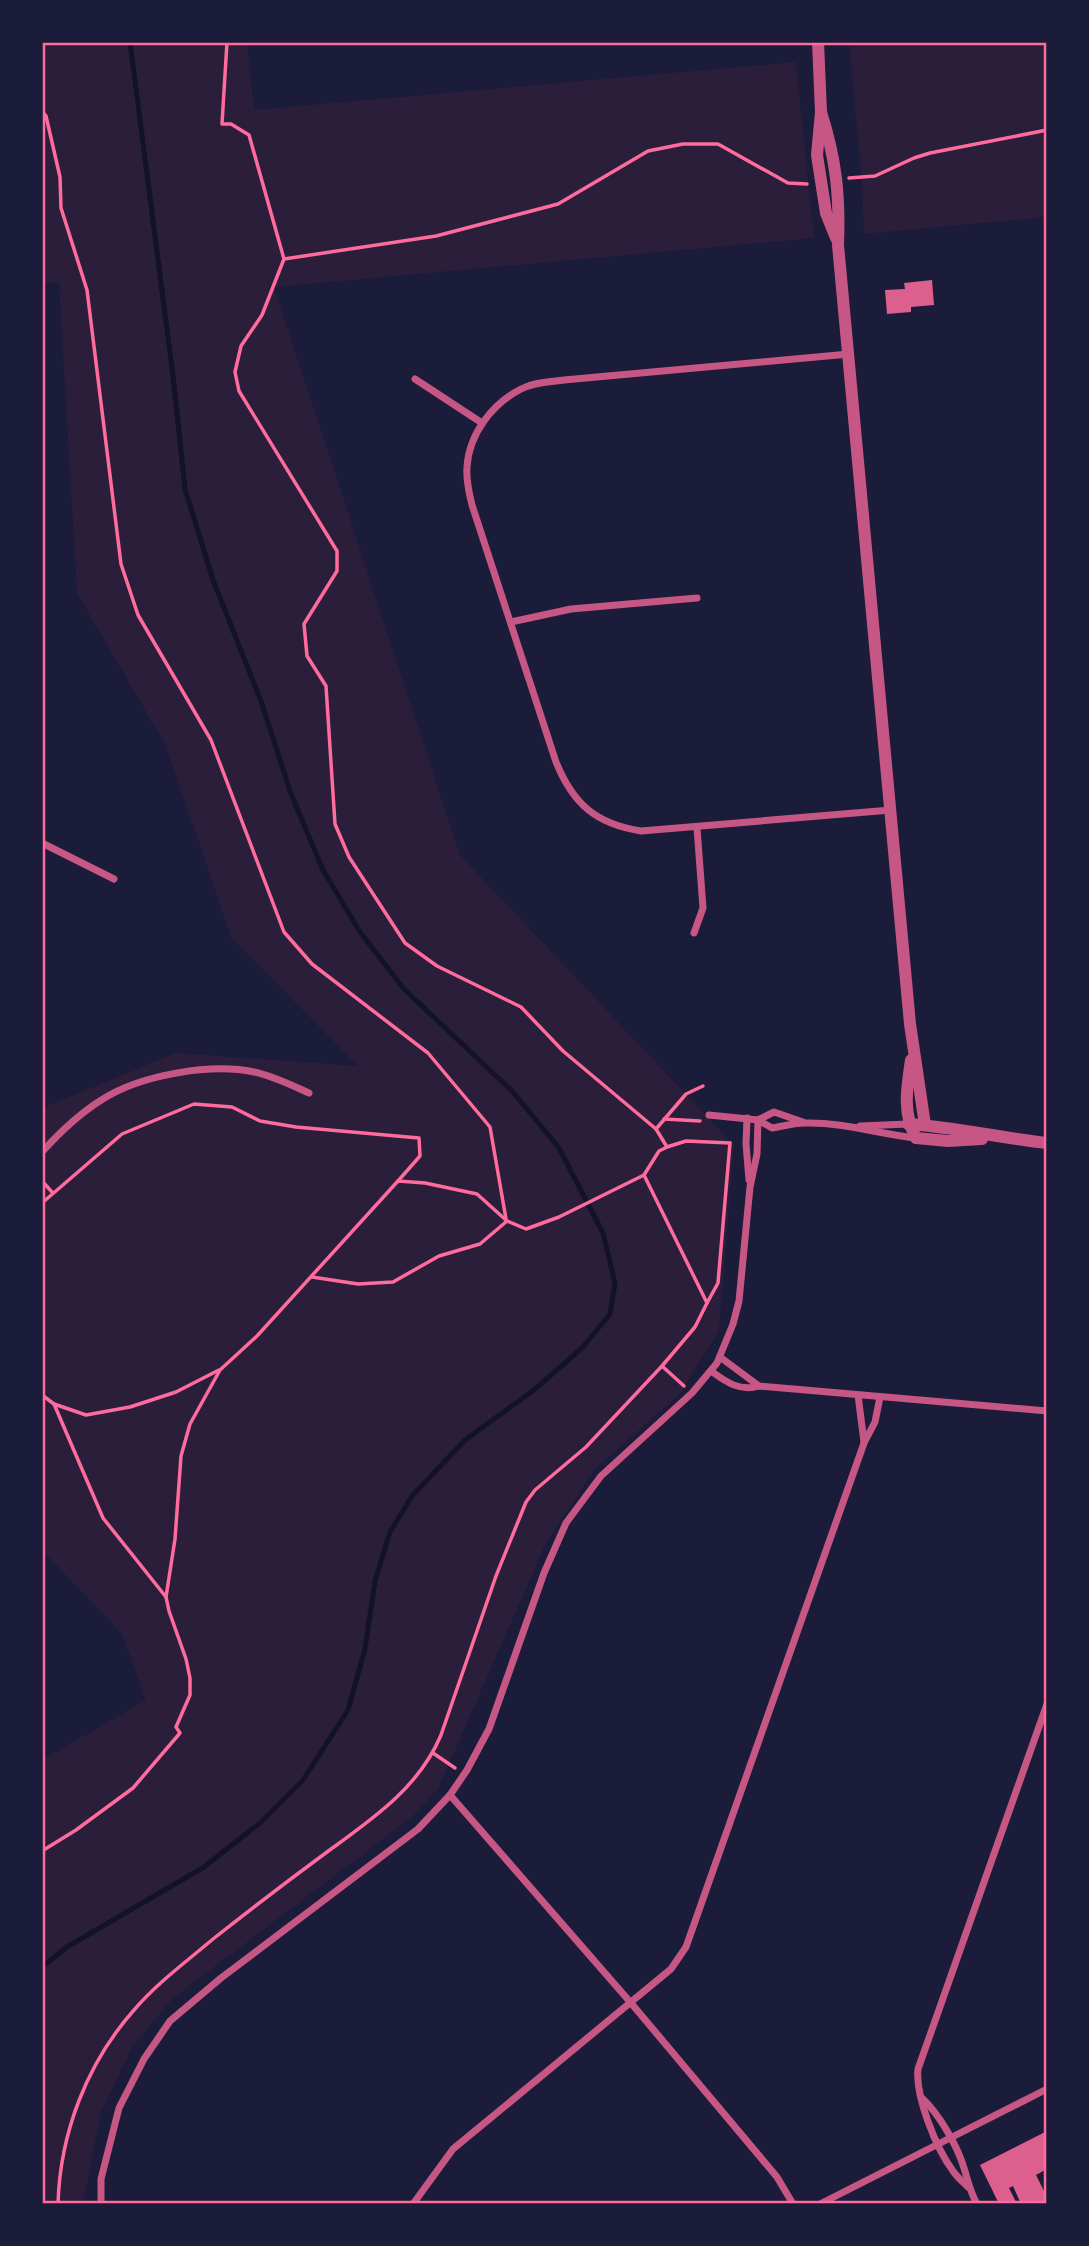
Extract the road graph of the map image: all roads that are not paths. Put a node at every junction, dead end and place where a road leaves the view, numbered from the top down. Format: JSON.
{"nodes":[{"id":1,"x":818,"y":42,"type":"edge"},
{"id":2,"x":821,"y":112,"type":"junction"},
{"id":3,"x":838,"y":245,"type":"junction"},
{"id":4,"x":849,"y":354,"type":"junction"},
{"id":5,"x":415,"y":379,"type":"dead end"},
{"id":6,"x":482,"y":423,"type":"junction"},
{"id":7,"x":697,"y":598,"type":"dead end"},
{"id":8,"x":511,"y":622,"type":"junction"},
{"id":9,"x":891,"y":810,"type":"junction"},
{"id":10,"x":697,"y":828,"type":"junction"},
{"id":11,"x":42,"y":843,"type":"edge"},
{"id":12,"x":114,"y":879,"type":"dead end"},
{"id":13,"x":694,"y":933,"type":"dead end"},
{"id":14,"x":912,"y":1049,"type":"junction"},
{"id":15,"x":309,"y":1093,"type":"dead end"},
{"id":16,"x":709,"y":1115,"type":"road end"},
{"id":17,"x":747,"y":1118,"type":"junction"},
{"id":18,"x":758,"y":1120,"type":"junction"},
{"id":19,"x":804,"y":1123,"type":"junction"},
{"id":20,"x":908,"y":1124,"type":"junction"},
{"id":21,"x":925,"y":1125,"type":"junction"},
{"id":22,"x":852,"y":1126,"type":"junction"},
{"id":23,"x":916,"y":1138,"type":"junction"},
{"id":24,"x":1002,"y":1139,"type":"junction"},
{"id":25,"x":1047,"y":1143,"type":"edge"},
{"id":26,"x":42,"y":1152,"type":"edge"},
{"id":27,"x":750,"y":1187,"type":"junction"},
{"id":28,"x":720,"y":1357,"type":"junction"},
{"id":29,"x":711,"y":1371,"type":"junction"},
{"id":30,"x":759,"y":1386,"type":"junction"},
{"id":31,"x":858,"y":1395,"type":"junction"},
{"id":32,"x":880,"y":1397,"type":"junction"},
{"id":33,"x":1047,"y":1411,"type":"edge"},
{"id":34,"x":864,"y":1443,"type":"junction"},
{"id":35,"x":1047,"y":1704,"type":"edge"},
{"id":36,"x":450,"y":1795,"type":"junction"},
{"id":37,"x":631,"y":2003,"type":"junction"},
{"id":38,"x":1047,"y":2089,"type":"edge"},
{"id":39,"x":922,"y":2098,"type":"junction"},
{"id":40,"x":950,"y":2138,"type":"junction"},
{"id":41,"x":939,"y":2144,"type":"junction"},
{"id":42,"x":968,"y":2187,"type":"junction"},
{"id":43,"x":101,"y":2204,"type":"edge"},
{"id":44,"x":413,"y":2204,"type":"edge"},
{"id":45,"x":793,"y":2204,"type":"edge"},
{"id":46,"x":820,"y":2204,"type":"edge"},
{"id":47,"x":977,"y":2204,"type":"edge"}],
"edges":[{"from":1,"to":2,"type":"street"},
{"from":2,"to":3,"type":"street"},
{"from":2,"to":3,"type":"street"},
{"from":3,"to":4,"type":"street"},
{"from":4,"to":6,"type":"street"},
{"from":4,"to":9,"type":"street"},
{"from":5,"to":6,"type":"street"},
{"from":6,"to":8,"type":"street"},
{"from":7,"to":8,"type":"street"},
{"from":8,"to":10,"type":"street"},
{"from":9,"to":10,"type":"street"},
{"from":9,"to":14,"type":"street"},
{"from":10,"to":13,"type":"street"},
{"from":11,"to":12,"type":"street"},
{"from":14,"to":20,"type":"street"},
{"from":14,"to":21,"type":"street"},
{"from":15,"to":26,"type":"street"},
{"from":16,"to":17,"type":"street"},
{"from":17,"to":18,"type":"street"},
{"from":17,"to":27,"type":"street"},
{"from":18,"to":19,"type":"street"},
{"from":18,"to":19,"type":"street"},
{"from":18,"to":27,"type":"street"},
{"from":19,"to":22,"type":"street"},
{"from":20,"to":21,"type":"street"},
{"from":20,"to":22,"type":"street"},
{"from":20,"to":23,"type":"street"},
{"from":21,"to":23,"type":"street"},
{"from":21,"to":24,"type":"street"},
{"from":22,"to":23,"type":"street"},
{"from":23,"to":24,"type":"street"},
{"from":24,"to":25,"type":"street"},
{"from":27,"to":28,"type":"street"},
{"from":28,"to":29,"type":"street"},
{"from":28,"to":30,"type":"street"},
{"from":29,"to":30,"type":"street"},
{"from":29,"to":36,"type":"street"},
{"from":30,"to":31,"type":"street"},
{"from":31,"to":32,"type":"street"},
{"from":31,"to":34,"type":"street"},
{"from":32,"to":33,"type":"street"},
{"from":32,"to":34,"type":"street"},
{"from":34,"to":37,"type":"street"},
{"from":35,"to":39,"type":"street"},
{"from":36,"to":37,"type":"street"},
{"from":36,"to":43,"type":"street"},
{"from":37,"to":44,"type":"street"},
{"from":37,"to":45,"type":"street"},
{"from":38,"to":40,"type":"street"},
{"from":39,"to":40,"type":"street"},
{"from":39,"to":41,"type":"street"},
{"from":40,"to":41,"type":"street"},
{"from":40,"to":42,"type":"street"},
{"from":41,"to":42,"type":"street"},
{"from":41,"to":46,"type":"street"},
{"from":42,"to":47,"type":"street"}]}
